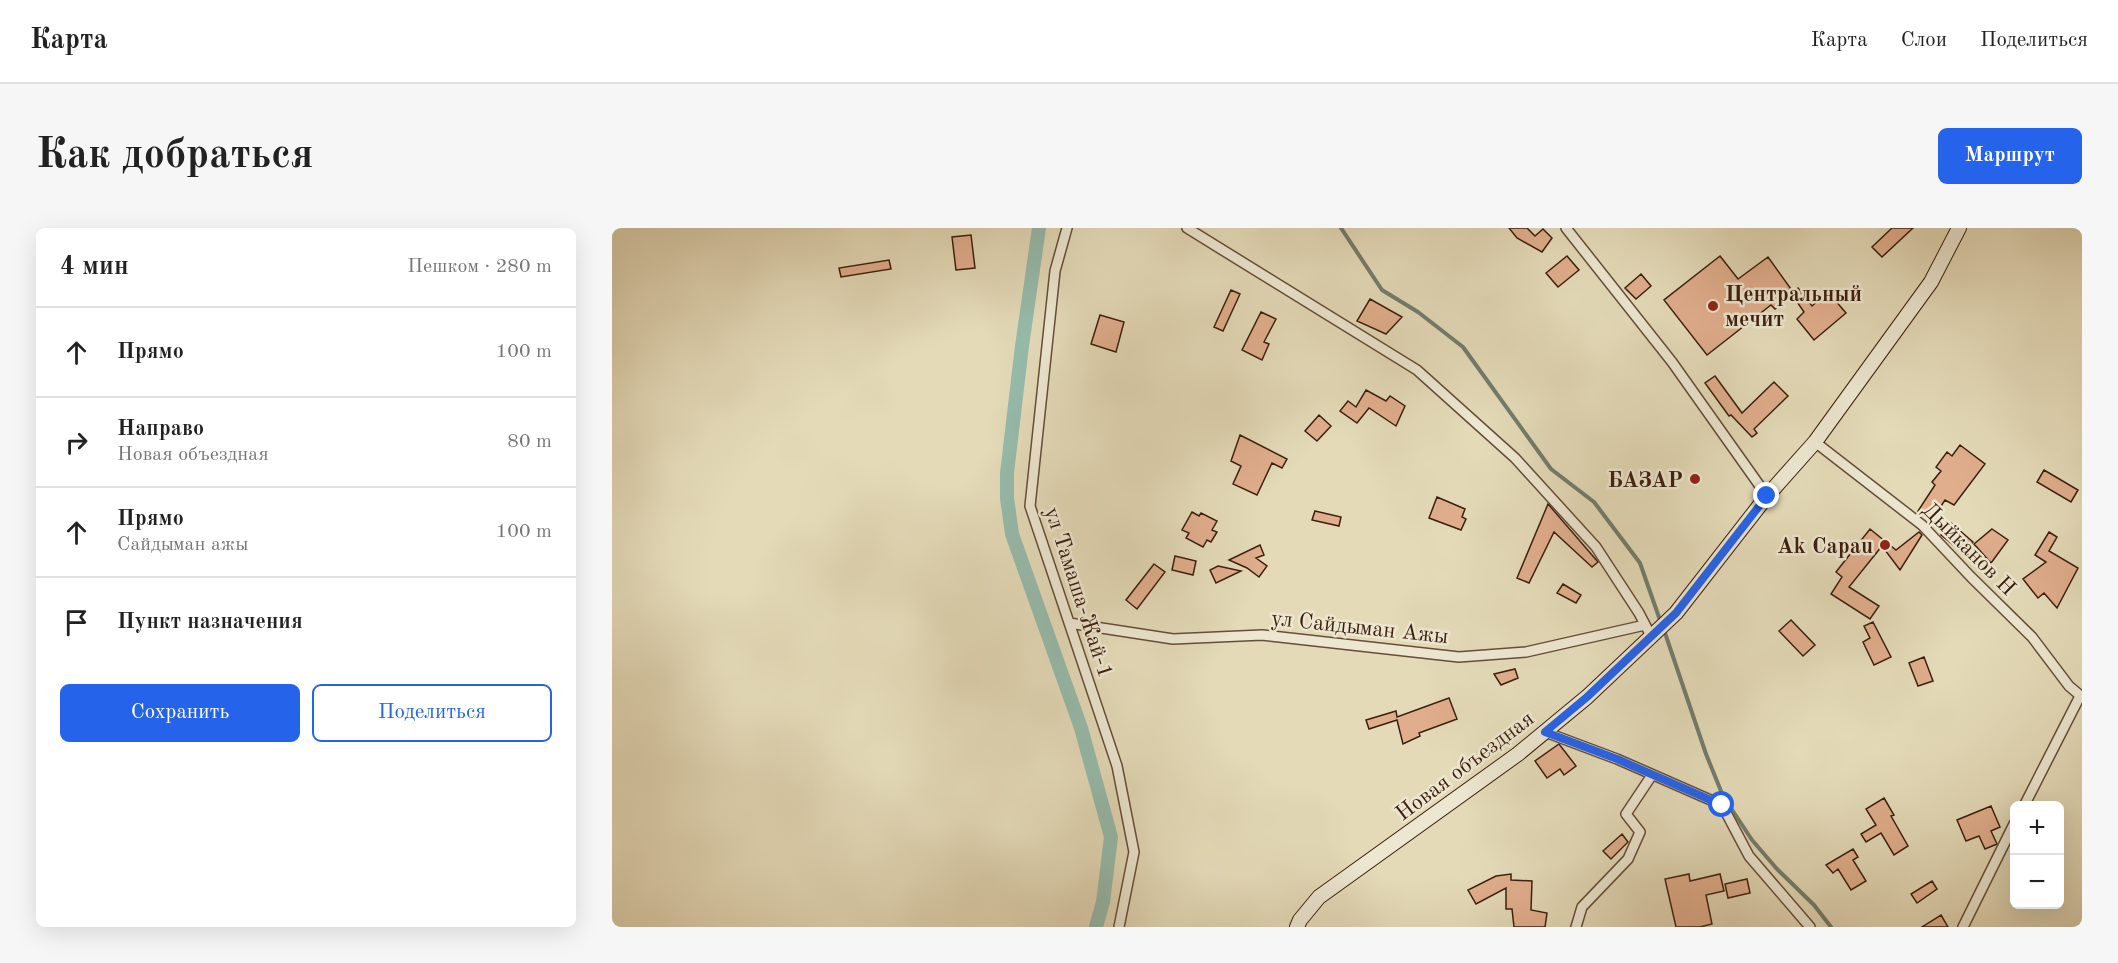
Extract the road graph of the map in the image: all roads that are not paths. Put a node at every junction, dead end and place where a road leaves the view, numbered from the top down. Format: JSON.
{"nodes":[{"id":1,"x":1067,"y":228,"type":"edge"},
{"id":2,"x":1187,"y":228,"type":"edge"},
{"id":3,"x":1566,"y":228,"type":"edge"},
{"id":4,"x":1959,"y":228,"type":"edge"},
{"id":5,"x":1815,"y":442,"type":"junction"},
{"id":6,"x":1767,"y":496,"type":"junction"},
{"id":7,"x":1070,"y":623,"type":"junction"},
{"id":8,"x":1650,"y":631,"type":"junction"},
{"id":9,"x":2081,"y":697,"type":"edge"},
{"id":10,"x":1545,"y":732,"type":"junction"},
{"id":11,"x":1652,"y":775,"type":"junction"},
{"id":12,"x":2027,"y":801,"type":"edge"},
{"id":13,"x":2010,"y":832,"type":"edge"},
{"id":14,"x":1119,"y":927,"type":"edge"},
{"id":15,"x":1297,"y":927,"type":"edge"},
{"id":16,"x":1576,"y":927,"type":"edge"},
{"id":17,"x":1810,"y":927,"type":"edge"},
{"id":18,"x":1963,"y":927,"type":"edge"}],
"edges":[{"from":1,"to":7,"type":"street","name":"ул Тамаша-Жай-1"},
{"from":2,"to":8,"type":"street"},
{"from":3,"to":6,"type":"street"},
{"from":4,"to":5,"type":"main road","name":"Новая объездная"},
{"from":5,"to":6,"type":"main road","name":"Новая объездная"},
{"from":5,"to":9,"type":"street","name":"Дыйканов Н"},
{"from":6,"to":8,"type":"main road","name":"Новая объездная"},
{"from":7,"to":8,"type":"street","name":"ул Сайдыман Ажы"},
{"from":7,"to":14,"type":"street","name":"ул Тамаша-Жай-1"},
{"from":8,"to":10,"type":"main road","name":"Новая объездная"},
{"from":9,"to":12,"type":"street"},
{"from":10,"to":11,"type":"street"},
{"from":10,"to":15,"type":"main road","name":"Новая объездная"},
{"from":11,"to":16,"type":"street"},
{"from":11,"to":17,"type":"street"},
{"from":13,"to":18,"type":"street"}]}
